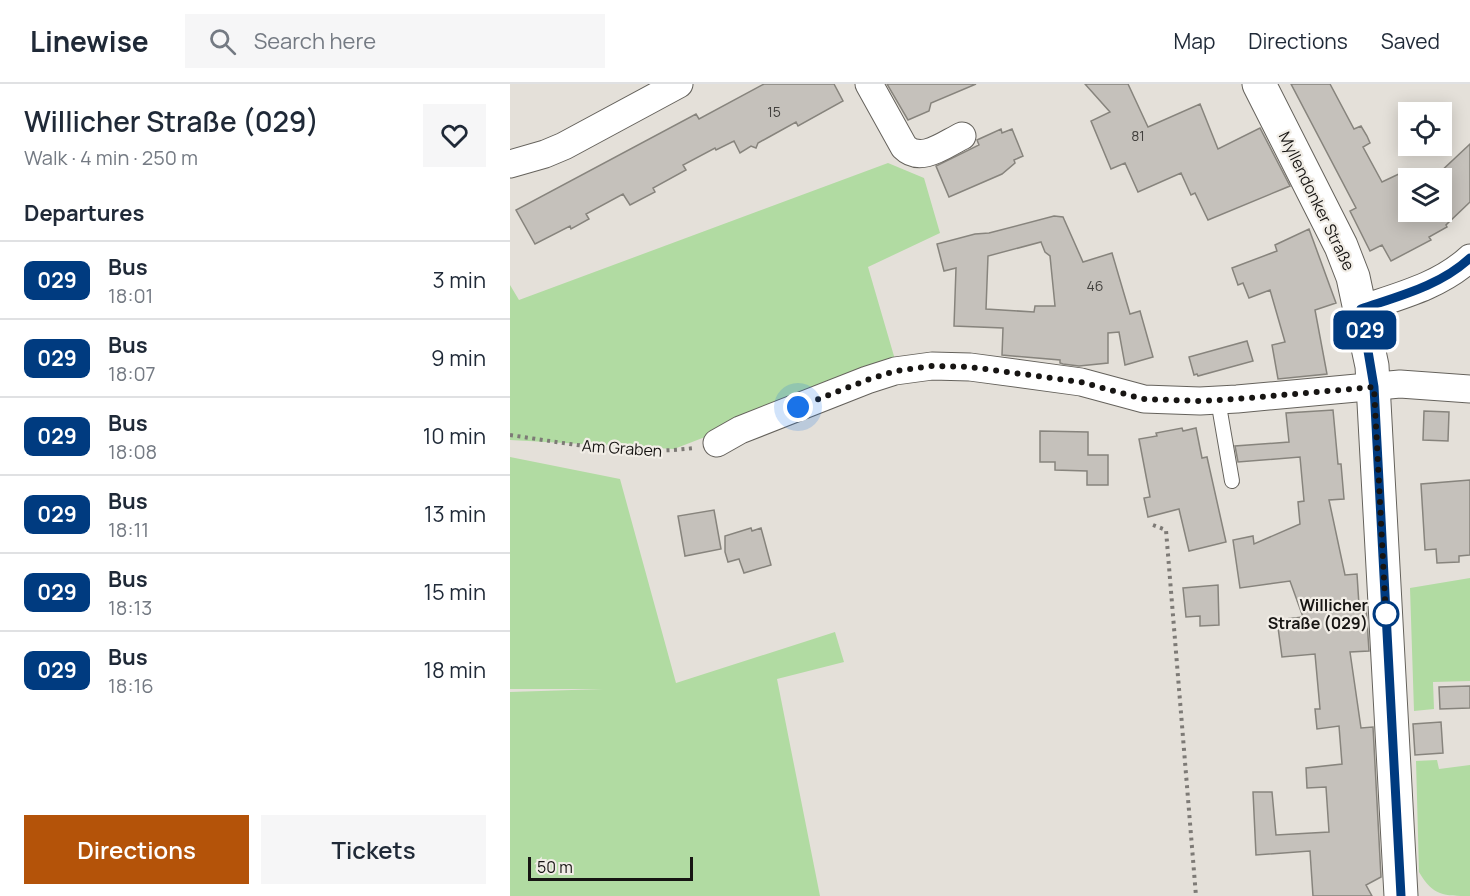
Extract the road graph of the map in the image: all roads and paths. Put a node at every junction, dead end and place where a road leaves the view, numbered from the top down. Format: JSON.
{"nodes":[{"id":1,"x":679,"y":84,"type":"edge"},
{"id":2,"x":869,"y":84,"type":"edge"},
{"id":3,"x":1259,"y":84,"type":"edge"},
{"id":4,"x":963,"y":136,"type":"dead end"},
{"id":5,"x":510,"y":164,"type":"edge"},
{"id":6,"x":1470,"y":258,"type":"edge"},
{"id":7,"x":1361,"y":309,"type":"junction"},
{"id":8,"x":1374,"y":387,"type":"junction"},
{"id":9,"x":1470,"y":388,"type":"edge"},
{"id":10,"x":1218,"y":400,"type":"junction"},
{"id":11,"x":510,"y":435,"type":"edge"},
{"id":12,"x":717,"y":443,"type":"joint"},
{"id":13,"x":1232,"y":481,"type":"dead end"},
{"id":14,"x":1153,"y":525,"type":"dead end"},
{"id":15,"x":1196,"y":896,"type":"edge"},
{"id":16,"x":1401,"y":896,"type":"edge"}],
"edges":[{"from":1,"to":5,"type":"street"},
{"from":2,"to":4,"type":"street"},
{"from":3,"to":7,"type":"street","name":"Myllendonker Straße"},
{"from":6,"to":7,"type":"street"},
{"from":7,"to":8,"type":"street","name":"Myllendonker Straße"},
{"from":8,"to":9,"type":"street"},
{"from":8,"to":10,"type":"street"},
{"from":8,"to":16,"type":"street","name":"Myllendonker Straße"},
{"from":10,"to":12,"type":"street"},
{"from":10,"to":13,"type":"lane"},
{"from":11,"to":12,"type":"path","name":"Am Graben"},
{"from":14,"to":15,"type":"path"}]}
